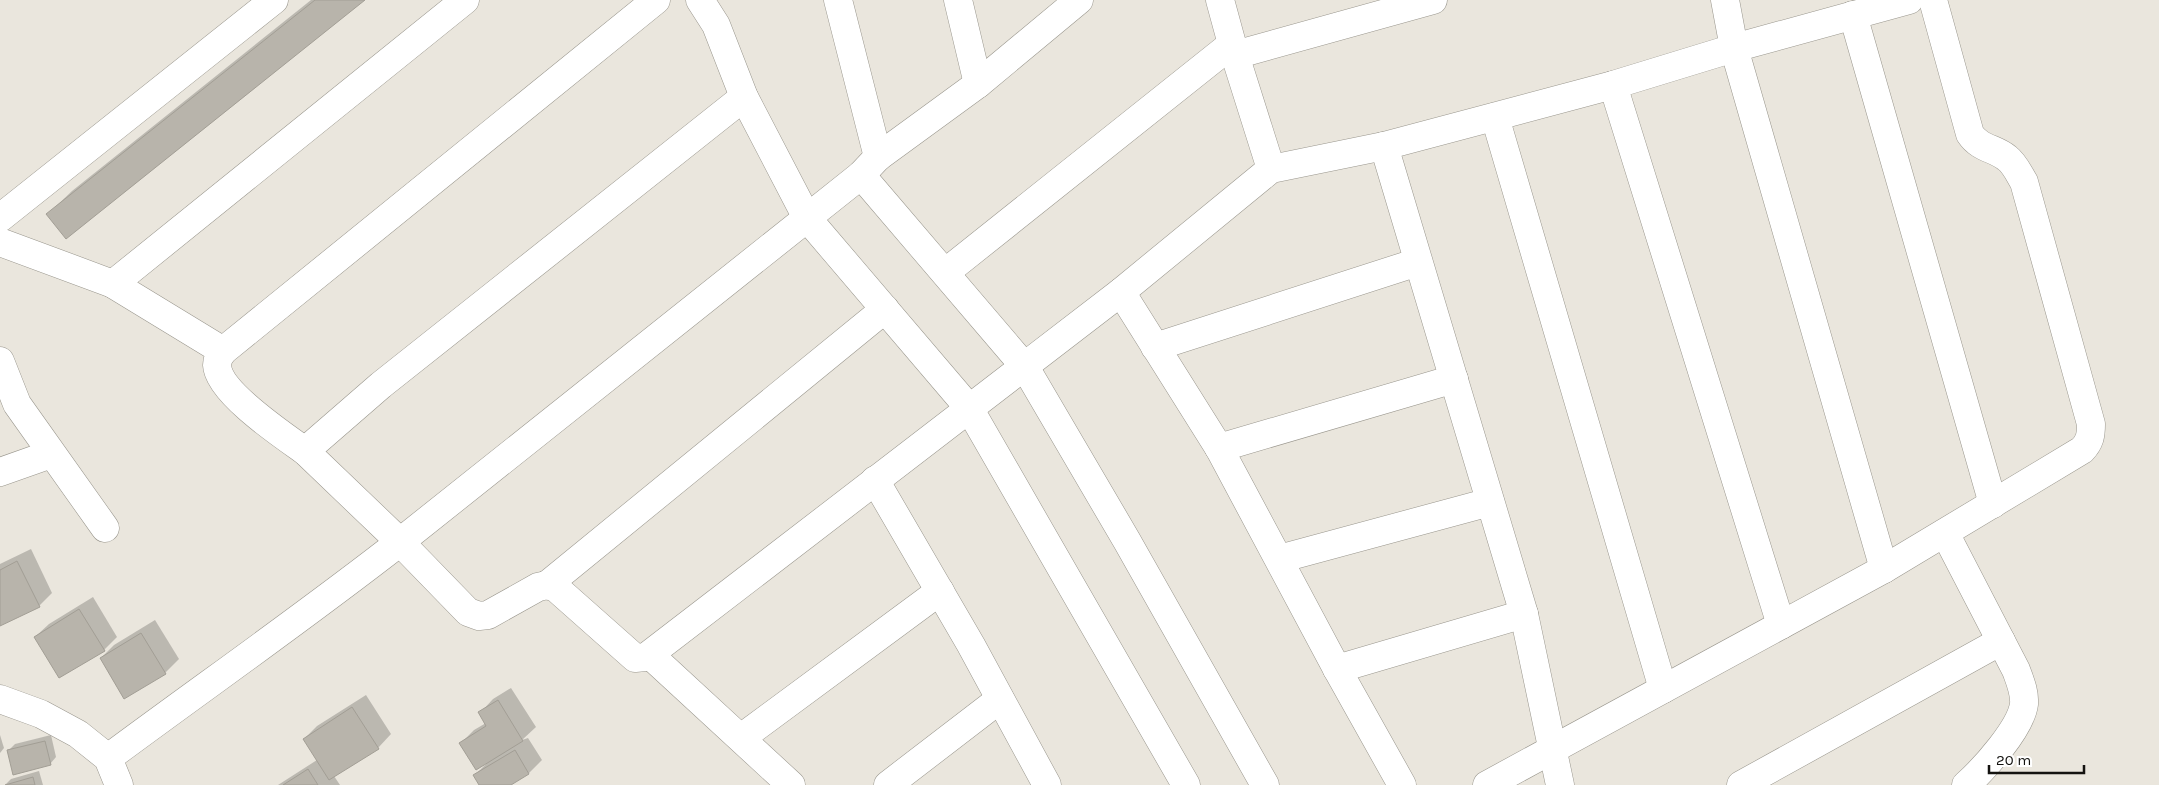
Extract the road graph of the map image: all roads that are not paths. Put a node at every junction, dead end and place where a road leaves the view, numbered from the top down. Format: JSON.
{"nodes":[{"id":1,"x":465,"y":0,"type":"edge"},
{"id":2,"x":656,"y":0,"type":"edge"},
{"id":3,"x":700,"y":0,"type":"edge"},
{"id":4,"x":838,"y":0,"type":"edge"},
{"id":5,"x":958,"y":0,"type":"edge"},
{"id":6,"x":1079,"y":0,"type":"edge"},
{"id":7,"x":1220,"y":0,"type":"edge"},
{"id":8,"x":1433,"y":0,"type":"edge"},
{"id":9,"x":1725,"y":0,"type":"edge"},
{"id":10,"x":1909,"y":0,"type":"edge"},
{"id":11,"x":1933,"y":0,"type":"edge"},
{"id":12,"x":266,"y":2,"type":"edge"},
{"id":13,"x":1853,"y":15,"type":"junction"},
{"id":14,"x":1734,"y":48,"type":"junction"},
{"id":15,"x":1234,"y":50,"type":"junction"},
{"id":16,"x":978,"y":84,"type":"junction"},
{"id":17,"x":1613,"y":85,"type":"junction"},
{"id":18,"x":744,"y":97,"type":"junction"},
{"id":19,"x":1495,"y":116,"type":"junction"},
{"id":20,"x":1384,"y":146,"type":"junction"},
{"id":21,"x":1271,"y":169,"type":"junction"},
{"id":22,"x":865,"y":170,"type":"junction"},
{"id":23,"x":810,"y":215,"type":"junction"},
{"id":24,"x":0,"y":218,"type":"edge"},
{"id":25,"x":0,"y":242,"type":"edge"},
{"id":26,"x":1418,"y":262,"type":"junction"},
{"id":27,"x":946,"y":272,"type":"junction"},
{"id":28,"x":113,"y":284,"type":"junction"},
{"id":29,"x":1121,"y":292,"type":"junction"},
{"id":30,"x":885,"y":309,"type":"junction"},
{"id":31,"x":1155,"y":347,"type":"junction"},
{"id":32,"x":223,"y":351,"type":"junction"},
{"id":33,"x":0,"y":361,"type":"edge"},
{"id":34,"x":1021,"y":369,"type":"junction"},
{"id":35,"x":1454,"y":379,"type":"junction"},
{"id":36,"x":972,"y":406,"type":"junction"},
{"id":37,"x":1219,"y":448,"type":"junction"},
{"id":38,"x":305,"y":451,"type":"junction"},
{"id":39,"x":51,"y":454,"type":"junction"},
{"id":40,"x":0,"y":472,"type":"edge"},
{"id":41,"x":875,"y":480,"type":"junction"},
{"id":42,"x":1490,"y":502,"type":"junction"},
{"id":43,"x":1993,"y":504,"type":"junction"},
{"id":44,"x":105,"y":528,"type":"dead end"},
{"id":45,"x":1945,"y":533,"type":"junction"},
{"id":46,"x":400,"y":542,"type":"junction"},
{"id":47,"x":1279,"y":559,"type":"junction"},
{"id":48,"x":1884,"y":569,"type":"junction"},
{"id":49,"x":547,"y":585,"type":"junction"},
{"id":50,"x":940,"y":591,"type":"junction"},
{"id":51,"x":1524,"y":614,"type":"junction"},
{"id":52,"x":1781,"y":625,"type":"junction"},
{"id":53,"x":2001,"y":641,"type":"junction"},
{"id":54,"x":650,"y":655,"type":"junction"},
{"id":55,"x":1337,"y":669,"type":"junction"},
{"id":56,"x":1664,"y":689,"type":"junction"},
{"id":57,"x":0,"y":699,"type":"edge"},
{"id":58,"x":1000,"y":699,"type":"junction"},
{"id":59,"x":741,"y":738,"type":"junction"},
{"id":60,"x":1552,"y":750,"type":"junction"},
{"id":61,"x":108,"y":758,"type":"junction"},
{"id":62,"x":119,"y":785,"type":"edge"},
{"id":63,"x":791,"y":785,"type":"edge"},
{"id":64,"x":888,"y":785,"type":"edge"},
{"id":65,"x":1047,"y":785,"type":"edge"},
{"id":66,"x":1186,"y":785,"type":"edge"},
{"id":67,"x":1265,"y":785,"type":"edge"},
{"id":68,"x":1402,"y":785,"type":"edge"},
{"id":69,"x":1487,"y":785,"type":"edge"},
{"id":70,"x":1560,"y":785,"type":"edge"},
{"id":71,"x":1741,"y":785,"type":"edge"},
{"id":72,"x":1966,"y":785,"type":"edge"}],
"edges":[{"from":1,"to":28,"type":"street"},
{"from":2,"to":32,"type":"street"},
{"from":3,"to":18,"type":"street"},
{"from":4,"to":22,"type":"street"},
{"from":5,"to":16,"type":"street"},
{"from":6,"to":16,"type":"street"},
{"from":7,"to":15,"type":"street"},
{"from":8,"to":15,"type":"street"},
{"from":9,"to":14,"type":"street"},
{"from":10,"to":13,"type":"street"},
{"from":11,"to":43,"type":"street"},
{"from":12,"to":24,"type":"street"},
{"from":13,"to":14,"type":"street"},
{"from":13,"to":43,"type":"street"},
{"from":14,"to":17,"type":"street"},
{"from":14,"to":48,"type":"street"},
{"from":15,"to":21,"type":"street"},
{"from":15,"to":27,"type":"street"},
{"from":16,"to":22,"type":"street"},
{"from":17,"to":19,"type":"street"},
{"from":17,"to":52,"type":"street"},
{"from":18,"to":23,"type":"street"},
{"from":18,"to":38,"type":"street"},
{"from":19,"to":20,"type":"street"},
{"from":19,"to":56,"type":"street"},
{"from":20,"to":21,"type":"street"},
{"from":20,"to":26,"type":"street"},
{"from":21,"to":29,"type":"street"},
{"from":22,"to":23,"type":"street"},
{"from":22,"to":27,"type":"street"},
{"from":23,"to":30,"type":"street"},
{"from":23,"to":46,"type":"street"},
{"from":25,"to":28,"type":"street"},
{"from":26,"to":31,"type":"street"},
{"from":26,"to":35,"type":"street"},
{"from":27,"to":34,"type":"street"},
{"from":28,"to":32,"type":"street"},
{"from":29,"to":31,"type":"street"},
{"from":29,"to":34,"type":"street"},
{"from":30,"to":36,"type":"street"},
{"from":30,"to":49,"type":"street"},
{"from":31,"to":37,"type":"street"},
{"from":32,"to":38,"type":"street"},
{"from":33,"to":39,"type":"street"},
{"from":34,"to":36,"type":"street"},
{"from":34,"to":67,"type":"street"},
{"from":35,"to":37,"type":"street"},
{"from":35,"to":42,"type":"street"},
{"from":36,"to":41,"type":"street"},
{"from":36,"to":66,"type":"street"},
{"from":37,"to":47,"type":"street"},
{"from":38,"to":46,"type":"street"},
{"from":39,"to":40,"type":"street"},
{"from":39,"to":44,"type":"street"},
{"from":41,"to":50,"type":"street"},
{"from":41,"to":54,"type":"street"},
{"from":42,"to":47,"type":"street"},
{"from":42,"to":51,"type":"street"},
{"from":43,"to":45,"type":"street"},
{"from":45,"to":48,"type":"street"},
{"from":45,"to":53,"type":"street"},
{"from":46,"to":49,"type":"street"},
{"from":46,"to":61,"type":"street"},
{"from":47,"to":55,"type":"street"},
{"from":48,"to":52,"type":"street"},
{"from":49,"to":54,"type":"street"},
{"from":50,"to":58,"type":"street"},
{"from":50,"to":59,"type":"street"},
{"from":51,"to":55,"type":"street"},
{"from":51,"to":60,"type":"street"},
{"from":52,"to":56,"type":"street"},
{"from":53,"to":71,"type":"street"},
{"from":53,"to":72,"type":"street"},
{"from":54,"to":59,"type":"street"},
{"from":55,"to":68,"type":"street"},
{"from":56,"to":60,"type":"street"},
{"from":57,"to":61,"type":"street"},
{"from":58,"to":64,"type":"street"},
{"from":58,"to":65,"type":"street"},
{"from":59,"to":63,"type":"street"},
{"from":60,"to":69,"type":"street"},
{"from":60,"to":70,"type":"street"},
{"from":61,"to":62,"type":"street"}]}
